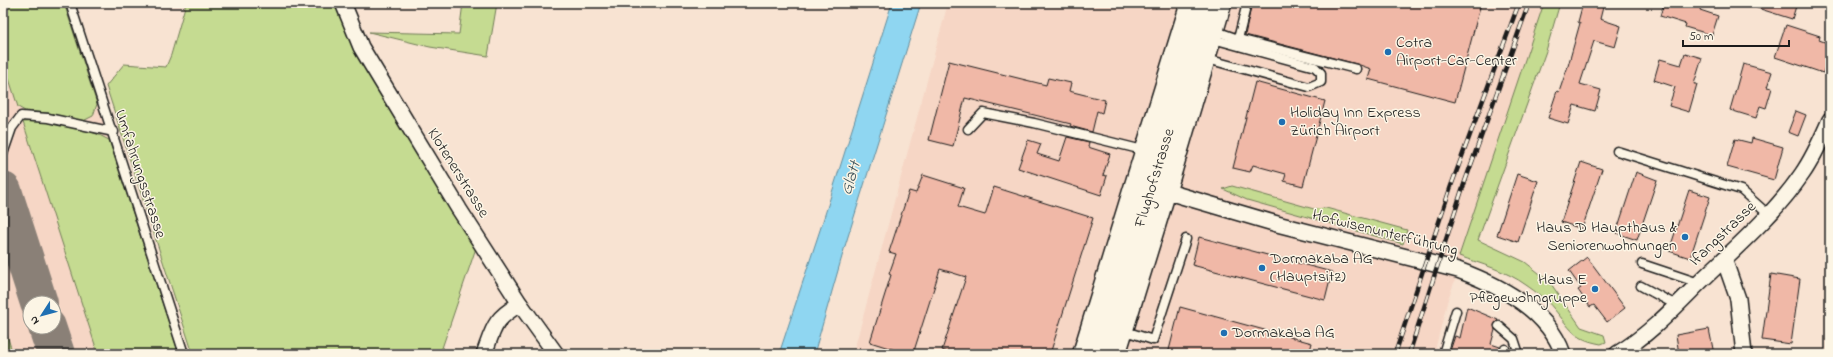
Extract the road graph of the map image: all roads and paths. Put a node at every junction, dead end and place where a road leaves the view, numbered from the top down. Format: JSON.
{"nodes":[{"id":1,"x":70,"y":3,"type":"edge"},
{"id":2,"x":343,"y":3,"type":"edge"},
{"id":3,"x":1192,"y":3,"type":"edge"},
{"id":4,"x":1210,"y":3,"type":"edge"},
{"id":5,"x":1224,"y":3,"type":"edge"},
{"id":6,"x":1247,"y":3,"type":"edge"},
{"id":7,"x":1214,"y":35,"type":"junction"},
{"id":8,"x":1238,"y":39,"type":"junction"},
{"id":9,"x":1207,"y":59,"type":"junction"},
{"id":10,"x":1356,"y":69,"type":"dead end"},
{"id":11,"x":1830,"y":120,"type":"edge"},
{"id":12,"x":968,"y":129,"type":"dead end"},
{"id":13,"x":114,"y":132,"type":"junction"},
{"id":14,"x":1617,"y":150,"type":"dead end"},
{"id":15,"x":1148,"y":151,"type":"junction"},
{"id":16,"x":3,"y":154,"type":"edge"},
{"id":17,"x":1168,"y":192,"type":"junction"},
{"id":18,"x":1769,"y":215,"type":"junction"},
{"id":19,"x":1186,"y":239,"type":"dead end"},
{"id":20,"x":1724,"y":259,"type":"junction"},
{"id":21,"x":1642,"y":264,"type":"dead end"},
{"id":22,"x":1699,"y":283,"type":"junction"},
{"id":23,"x":1641,"y":286,"type":"dead end"},
{"id":24,"x":520,"y":304,"type":"junction"},
{"id":25,"x":1676,"y":306,"type":"junction"},
{"id":26,"x":1456,"y":311,"type":"dead end"},
{"id":27,"x":1499,"y":326,"type":"dead end"},
{"id":28,"x":1125,"y":331,"type":"junction"},
{"id":29,"x":184,"y":354,"type":"edge"},
{"id":30,"x":484,"y":354,"type":"edge"},
{"id":31,"x":556,"y":354,"type":"edge"},
{"id":32,"x":1084,"y":354,"type":"edge"},
{"id":33,"x":1101,"y":354,"type":"edge"},
{"id":34,"x":1118,"y":354,"type":"edge"},
{"id":35,"x":1443,"y":354,"type":"edge"},
{"id":36,"x":1518,"y":354,"type":"edge"},
{"id":37,"x":1563,"y":354,"type":"edge"},
{"id":38,"x":1617,"y":354,"type":"edge"},
{"id":39,"x":1744,"y":354,"type":"edge"}],
"edges":[{"from":1,"to":13,"type":"lane","name":"Umfahrungsstrasse"},
{"from":2,"to":24,"type":"street","name":"Klotenerstrasse"},
{"from":3,"to":15,"type":"main road","name":"Flughofstrasse"},
{"from":4,"to":33,"type":"main road","name":"Flughofstrasse"},
{"from":5,"to":7,"type":"street"},
{"from":6,"to":8,"type":"lane"},
{"from":7,"to":8,"type":"lane"},
{"from":7,"to":9,"type":"street"},
{"from":7,"to":9,"type":"lane"},
{"from":8,"to":10,"type":"lane"},
{"from":9,"to":17,"type":"street"},
{"from":11,"to":18,"type":"street","name":"Ifangstrasse"},
{"from":12,"to":15,"type":"lane"},
{"from":13,"to":16,"type":"lane"},
{"from":13,"to":29,"type":"lane","name":"Umfahrungsstrasse"},
{"from":14,"to":18,"type":"lane"},
{"from":15,"to":32,"type":"main road","name":"Flughofstrasse"},
{"from":17,"to":28,"type":"street"},
{"from":17,"to":37,"type":"street","name":"Hofwisenunterführung"},
{"from":18,"to":20,"type":"street","name":"Ifangstrasse"},
{"from":19,"to":28,"type":"lane"},
{"from":20,"to":22,"type":"street","name":"Ifangstrasse"},
{"from":20,"to":39,"type":"street"},
{"from":21,"to":22,"type":"lane"},
{"from":22,"to":25,"type":"street","name":"Ifangstrasse"},
{"from":23,"to":25,"type":"lane"},
{"from":24,"to":30,"type":"street"},
{"from":24,"to":31,"type":"street","name":"Klotenerstrasse"},
{"from":25,"to":38,"type":"street","name":"Ifangstrasse"},
{"from":26,"to":35,"type":"lane"},
{"from":27,"to":36,"type":"lane"},
{"from":28,"to":34,"type":"street"}]}
